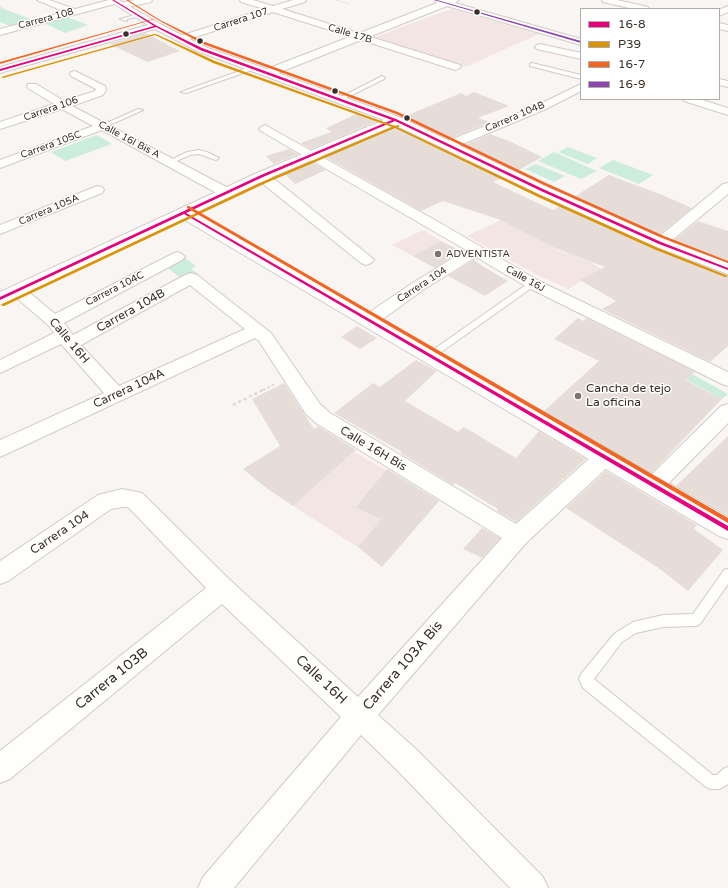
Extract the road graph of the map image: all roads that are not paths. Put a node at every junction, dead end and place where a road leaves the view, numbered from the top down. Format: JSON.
{"nodes":[{"id":1,"x":41,"y":0,"type":"edge"},
{"id":2,"x":148,"y":0,"type":"edge"},
{"id":3,"x":244,"y":0,"type":"edge"},
{"id":4,"x":302,"y":0,"type":"edge"},
{"id":5,"x":435,"y":0,"type":"edge"},
{"id":6,"x":606,"y":0,"type":"edge"},
{"id":7,"x":646,"y":0,"type":"edge"},
{"id":8,"x":450,"y":1,"type":"edge"},
{"id":9,"x":117,"y":2,"type":"edge"},
{"id":10,"x":633,"y":6,"type":"junction"},
{"id":11,"x":641,"y":8,"type":"edge"},
{"id":12,"x":272,"y":10,"type":"junction"},
{"id":13,"x":74,"y":12,"type":"junction"},
{"id":14,"x":139,"y":15,"type":"junction"},
{"id":15,"x":125,"y":20,"type":"dead end"},
{"id":16,"x":156,"y":26,"type":"junction"},
{"id":17,"x":0,"y":32,"type":"edge"},
{"id":18,"x":360,"y":37,"type":"junction"},
{"id":19,"x":180,"y":39,"type":"junction"},
{"id":20,"x":580,"y":42,"type":"edge"},
{"id":21,"x":540,"y":47,"type":"dead end"},
{"id":22,"x":580,"y":56,"type":"edge"},
{"id":23,"x":532,"y":65,"type":"dead end"},
{"id":24,"x":456,"y":67,"type":"dead end"},
{"id":25,"x":253,"y":68,"type":"junction"},
{"id":26,"x":0,"y":70,"type":"edge"},
{"id":27,"x":268,"y":73,"type":"junction"},
{"id":28,"x":75,"y":74,"type":"dead end"},
{"id":29,"x":580,"y":77,"type":"edge"},
{"id":30,"x":382,"y":78,"type":"dead end"},
{"id":31,"x":32,"y":86,"type":"dead end"},
{"id":32,"x":580,"y":88,"type":"edge"},
{"id":33,"x":184,"y":92,"type":"dead end"},
{"id":34,"x":340,"y":99,"type":"junction"},
{"id":35,"x":691,"y":100,"type":"edge"},
{"id":36,"x":63,"y":105,"type":"junction"},
{"id":37,"x":140,"y":110,"type":"dead end"},
{"id":38,"x":728,"y":112,"type":"edge"},
{"id":39,"x":395,"y":120,"type":"junction"},
{"id":40,"x":2,"y":123,"type":"edge"},
{"id":41,"x":103,"y":126,"type":"junction"},
{"id":42,"x":266,"y":129,"type":"dead end"},
{"id":43,"x":449,"y":145,"type":"junction"},
{"id":44,"x":36,"y":150,"type":"junction"},
{"id":45,"x":313,"y":155,"type":"junction"},
{"id":46,"x":216,"y":158,"type":"dead end"},
{"id":47,"x":47,"y":160,"type":"dead end"},
{"id":48,"x":170,"y":162,"type":"junction"},
{"id":49,"x":0,"y":164,"type":"edge"},
{"id":50,"x":262,"y":176,"type":"junction"},
{"id":51,"x":728,"y":187,"type":"edge"},
{"id":52,"x":97,"y":190,"type":"dead end"},
{"id":53,"x":227,"y":193,"type":"junction"},
{"id":54,"x":184,"y":213,"type":"junction"},
{"id":55,"x":0,"y":230,"type":"edge"},
{"id":56,"x":660,"y":244,"type":"junction"},
{"id":57,"x":475,"y":251,"type":"junction"},
{"id":58,"x":177,"y":257,"type":"dead end"},
{"id":59,"x":366,"y":260,"type":"dead end"},
{"id":60,"x":728,"y":269,"type":"edge"},
{"id":61,"x":191,"y":278,"type":"joint"},
{"id":62,"x":533,"y":284,"type":"junction"},
{"id":63,"x":5,"y":295,"type":"edge"},
{"id":64,"x":370,"y":320,"type":"junction"},
{"id":65,"x":54,"y":321,"type":"junction"},
{"id":66,"x":258,"y":330,"type":"junction"},
{"id":67,"x":67,"y":340,"type":"junction"},
{"id":68,"x":430,"y":356,"type":"junction"},
{"id":69,"x":0,"y":367,"type":"edge"},
{"id":70,"x":728,"y":380,"type":"edge"},
{"id":71,"x":116,"y":395,"type":"junction"},
{"id":72,"x":728,"y":411,"type":"edge"},
{"id":73,"x":0,"y":448,"type":"edge"},
{"id":74,"x":606,"y":457,"type":"junction"},
{"id":75,"x":654,"y":485,"type":"junction"},
{"id":76,"x":122,"y":498,"type":"joint"},
{"id":77,"x":728,"y":529,"type":"edge"},
{"id":78,"x":518,"y":536,"type":"junction"},
{"id":79,"x":0,"y":574,"type":"edge"},
{"id":80,"x":728,"y":574,"type":"edge"},
{"id":81,"x":223,"y":589,"type":"junction"},
{"id":82,"x":359,"y":716,"type":"junction"},
{"id":83,"x":0,"y":769,"type":"edge"},
{"id":84,"x":728,"y":774,"type":"edge"},
{"id":85,"x":214,"y":888,"type":"edge"},
{"id":86,"x":532,"y":888,"type":"edge"}],
"edges":[{"from":1,"to":13,"type":"street"},
{"from":2,"to":9,"type":"street","name":"Carrera 108"},
{"from":3,"to":12,"type":"street","name":"Calle 17B"},
{"from":4,"to":12,"type":"street","name":"Carrera 107"},
{"from":5,"to":8,"type":"street"},
{"from":6,"to":10,"type":"street"},
{"from":7,"to":10,"type":"street"},
{"from":8,"to":18,"type":"street"},
{"from":8,"to":20,"type":"street"},
{"from":9,"to":13,"type":"street","name":"Carrera 108"},
{"from":9,"to":14,"type":"street"},
{"from":10,"to":11,"type":"street"},
{"from":12,"to":18,"type":"street","name":"Calle 17B"},
{"from":12,"to":19,"type":"street","name":"Carrera 107"},
{"from":13,"to":17,"type":"street","name":"Carrera 108"},
{"from":14,"to":15,"type":"lane"},
{"from":14,"to":16,"type":"street"},
{"from":16,"to":19,"type":"street"},
{"from":16,"to":26,"type":"street"},
{"from":18,"to":24,"type":"street","name":"Calle 17B"},
{"from":18,"to":27,"type":"street"},
{"from":19,"to":25,"type":"street"},
{"from":21,"to":22,"type":"street"},
{"from":23,"to":29,"type":"lane"},
{"from":25,"to":27,"type":"street"},
{"from":25,"to":33,"type":"lane"},
{"from":27,"to":34,"type":"street"},
{"from":28,"to":36,"type":"street","name":"Carrera 106"},
{"from":30,"to":34,"type":"lane"},
{"from":31,"to":36,"type":"street","name":"Calle 16I Bis A"},
{"from":32,"to":43,"type":"street","name":"Carrera 104B"},
{"from":34,"to":39,"type":"street"},
{"from":35,"to":38,"type":"street"},
{"from":36,"to":40,"type":"street","name":"Carrera 106"},
{"from":36,"to":41,"type":"street","name":"Calle 16I Bis A"},
{"from":37,"to":41,"type":"lane"},
{"from":39,"to":43,"type":"street"},
{"from":39,"to":45,"type":"street"},
{"from":41,"to":44,"type":"street","name":"Carrera 105C"},
{"from":41,"to":48,"type":"street","name":"Calle 16I Bis A"},
{"from":42,"to":45,"type":"street","name":"Calle 16J"},
{"from":43,"to":56,"type":"street"},
{"from":44,"to":47,"type":"street"},
{"from":44,"to":49,"type":"street","name":"Carrera 105C"},
{"from":45,"to":50,"type":"street"},
{"from":45,"to":57,"type":"street","name":"Calle 16J"},
{"from":46,"to":48,"type":"lane"},
{"from":48,"to":53,"type":"street","name":"Calle 16I Bis A"},
{"from":50,"to":53,"type":"street"},
{"from":50,"to":59,"type":"street"},
{"from":51,"to":56,"type":"street"},
{"from":52,"to":55,"type":"street","name":"Carrera 105A"},
{"from":53,"to":54,"type":"street"},
{"from":54,"to":63,"type":"street"},
{"from":54,"to":64,"type":"street"},
{"from":56,"to":60,"type":"street"},
{"from":57,"to":62,"type":"street","name":"Calle 16J"},
{"from":57,"to":64,"type":"street","name":"Carrera 104"},
{"from":58,"to":65,"type":"street","name":"Carrera 104C"},
{"from":61,"to":66,"type":"street","name":"Calle 16H Bis"},
{"from":61,"to":67,"type":"street","name":"Carrera 104B"},
{"from":62,"to":68,"type":"lane"},
{"from":62,"to":70,"type":"street","name":"Calle 16J"},
{"from":63,"to":65,"type":"street","name":"Calle 16H"},
{"from":64,"to":68,"type":"street"},
{"from":65,"to":67,"type":"street","name":"Calle 16H"},
{"from":66,"to":71,"type":"street","name":"Carrera 104A"},
{"from":66,"to":78,"type":"street","name":"Calle 16H Bis"},
{"from":67,"to":69,"type":"street","name":"Carrera 104B"},
{"from":67,"to":71,"type":"street","name":"Calle 16H"},
{"from":68,"to":74,"type":"street"},
{"from":71,"to":73,"type":"street","name":"Carrera 104A"},
{"from":72,"to":75,"type":"street"},
{"from":74,"to":75,"type":"street"},
{"from":74,"to":78,"type":"street","name":"Carrera 103A Bis"},
{"from":75,"to":77,"type":"street"},
{"from":76,"to":79,"type":"street","name":"Carrera 104"},
{"from":76,"to":81,"type":"street","name":"Calle 16H"},
{"from":78,"to":82,"type":"street","name":"Carrera 103A Bis"},
{"from":80,"to":84,"type":"lane"},
{"from":81,"to":82,"type":"street","name":"Calle 16H"},
{"from":81,"to":83,"type":"street","name":"Carrera 103B"},
{"from":82,"to":85,"type":"street","name":"Carrera 103A Bis"},
{"from":82,"to":86,"type":"street","name":"Calle 16H"}]}
